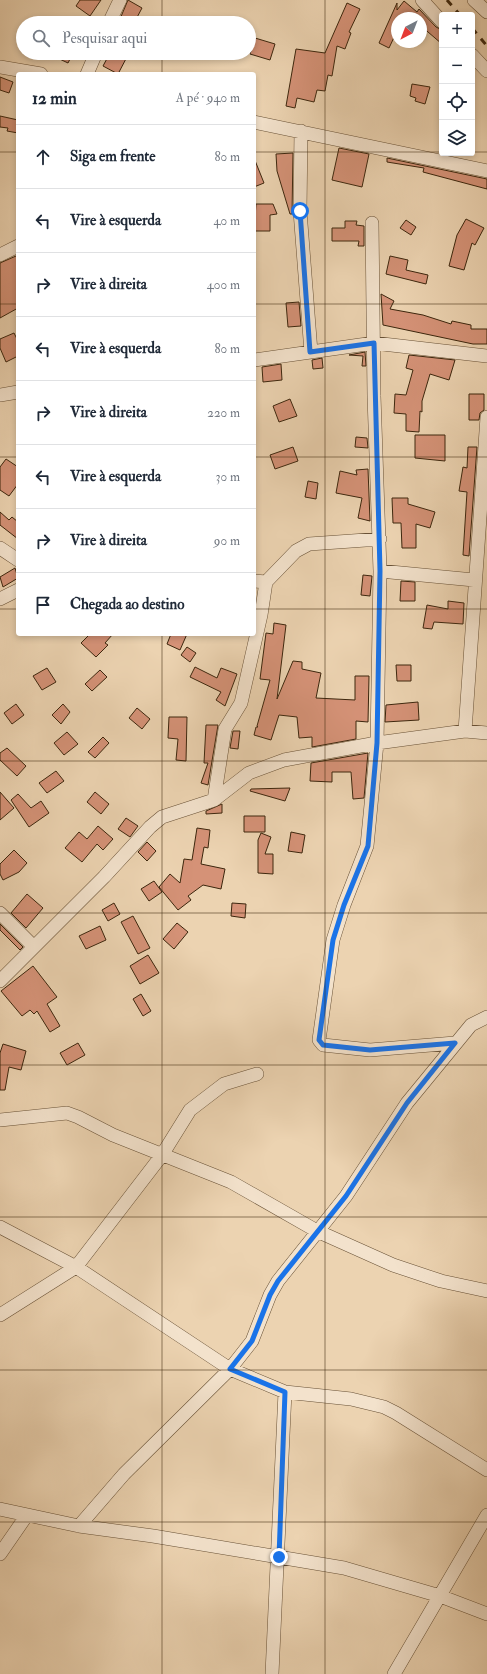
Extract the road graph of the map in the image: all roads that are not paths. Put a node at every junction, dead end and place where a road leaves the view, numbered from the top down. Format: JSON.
{"nodes":[{"id":1,"x":120,"y":0,"type":"edge"},
{"id":2,"x":422,"y":0,"type":"edge"},
{"id":3,"x":474,"y":0,"type":"edge"},
{"id":4,"x":487,"y":12,"type":"edge"},
{"id":5,"x":113,"y":16,"type":"edge"},
{"id":6,"x":439,"y":19,"type":"edge"},
{"id":7,"x":475,"y":58,"type":"edge"},
{"id":8,"x":93,"y":60,"type":"edge"},
{"id":9,"x":0,"y":67,"type":"edge"},
{"id":10,"x":29,"y":72,"type":"edge"},
{"id":11,"x":88,"y":72,"type":"edge"},
{"id":12,"x":487,"y":72,"type":"edge"},
{"id":13,"x":256,"y":124,"type":"edge"},
{"id":14,"x":301,"y":132,"type":"junction"},
{"id":15,"x":487,"y":171,"type":"edge"},
{"id":16,"x":372,"y":223,"type":"dead end"},
{"id":17,"x":16,"y":247,"type":"edge"},
{"id":18,"x":0,"y":255,"type":"edge"},
{"id":19,"x":374,"y":343,"type":"junction"},
{"id":20,"x":310,"y":352,"type":"junction"},
{"id":21,"x":487,"y":356,"type":"edge"},
{"id":22,"x":256,"y":360,"type":"edge"},
{"id":23,"x":16,"y":392,"type":"edge"},
{"id":24,"x":0,"y":395,"type":"edge"},
{"id":25,"x":487,"y":417,"type":"edge"},
{"id":26,"x":380,"y":539,"type":"junction"},
{"id":27,"x":0,"y":548,"type":"edge"},
{"id":28,"x":16,"y":559,"type":"edge"},
{"id":29,"x":380,"y":571,"type":"junction"},
{"id":30,"x":474,"y":580,"type":"junction"},
{"id":31,"x":260,"y":582,"type":"edge"},
{"id":32,"x":16,"y":591,"type":"edge"},
{"id":33,"x":0,"y":599,"type":"edge"},
{"id":34,"x":465,"y":731,"type":"junction"},
{"id":35,"x":487,"y":733,"type":"edge"},
{"id":36,"x":377,"y":743,"type":"junction"},
{"id":37,"x":214,"y":800,"type":"junction"},
{"id":38,"x":0,"y":913,"type":"edge"},
{"id":39,"x":34,"y":946,"type":"junction"},
{"id":40,"x":0,"y":981,"type":"edge"},
{"id":41,"x":487,"y":1017,"type":"edge"},
{"id":42,"x":455,"y":1043,"type":"junction"},
{"id":43,"x":257,"y":1074,"type":"dead end"},
{"id":44,"x":0,"y":1120,"type":"edge"},
{"id":45,"x":162,"y":1155,"type":"junction"},
{"id":46,"x":0,"y":1227,"type":"edge"},
{"id":47,"x":317,"y":1231,"type":"junction"},
{"id":48,"x":76,"y":1267,"type":"junction"},
{"id":49,"x":487,"y":1291,"type":"edge"},
{"id":50,"x":0,"y":1315,"type":"edge"},
{"id":51,"x":230,"y":1369,"type":"junction"},
{"id":52,"x":285,"y":1392,"type":"junction"},
{"id":53,"x":487,"y":1470,"type":"edge"},
{"id":54,"x":0,"y":1509,"type":"edge"},
{"id":55,"x":27,"y":1515,"type":"junction"},
{"id":56,"x":487,"y":1515,"type":"edge"},
{"id":57,"x":79,"y":1526,"type":"junction"},
{"id":58,"x":0,"y":1554,"type":"edge"},
{"id":59,"x":279,"y":1557,"type":"junction"},
{"id":60,"x":440,"y":1596,"type":"junction"},
{"id":61,"x":487,"y":1614,"type":"edge"},
{"id":62,"x":272,"y":1674,"type":"edge"},
{"id":63,"x":394,"y":1674,"type":"edge"}],
"edges":[{"from":1,"to":5,"type":"street"},
{"from":2,"to":6,"type":"street"},
{"from":3,"to":4,"type":"street"},
{"from":7,"to":12,"type":"street"},
{"from":8,"to":11,"type":"street"},
{"from":9,"to":10,"type":"street"},
{"from":13,"to":14,"type":"street"},
{"from":14,"to":15,"type":"street"},
{"from":14,"to":20,"type":"street"},
{"from":16,"to":19,"type":"street"},
{"from":17,"to":18,"type":"street"},
{"from":19,"to":20,"type":"street"},
{"from":19,"to":21,"type":"street"},
{"from":19,"to":26,"type":"street"},
{"from":20,"to":22,"type":"street"},
{"from":23,"to":24,"type":"street"},
{"from":25,"to":30,"type":"street"},
{"from":26,"to":29,"type":"street"},
{"from":26,"to":31,"type":"street"},
{"from":27,"to":28,"type":"street"},
{"from":29,"to":30,"type":"street"},
{"from":29,"to":36,"type":"street"},
{"from":30,"to":34,"type":"street"},
{"from":31,"to":37,"type":"street"},
{"from":32,"to":33,"type":"street"},
{"from":34,"to":35,"type":"street"},
{"from":34,"to":36,"type":"street"},
{"from":36,"to":37,"type":"street"},
{"from":36,"to":42,"type":"street"},
{"from":37,"to":39,"type":"street"},
{"from":38,"to":39,"type":"street"},
{"from":39,"to":40,"type":"street"},
{"from":41,"to":42,"type":"street"},
{"from":42,"to":47,"type":"street"},
{"from":43,"to":45,"type":"street"},
{"from":44,"to":45,"type":"street"},
{"from":45,"to":47,"type":"street"},
{"from":45,"to":48,"type":"street"},
{"from":46,"to":48,"type":"street"},
{"from":47,"to":49,"type":"street"},
{"from":47,"to":51,"type":"street"},
{"from":48,"to":50,"type":"street"},
{"from":48,"to":51,"type":"street"},
{"from":51,"to":52,"type":"street"},
{"from":51,"to":57,"type":"street"},
{"from":52,"to":53,"type":"street"},
{"from":52,"to":59,"type":"street"},
{"from":54,"to":55,"type":"street"},
{"from":55,"to":57,"type":"street"},
{"from":55,"to":58,"type":"street"},
{"from":56,"to":60,"type":"street"},
{"from":57,"to":59,"type":"street"},
{"from":59,"to":60,"type":"street"},
{"from":59,"to":62,"type":"street"},
{"from":60,"to":61,"type":"street"},
{"from":60,"to":63,"type":"street"}]}
